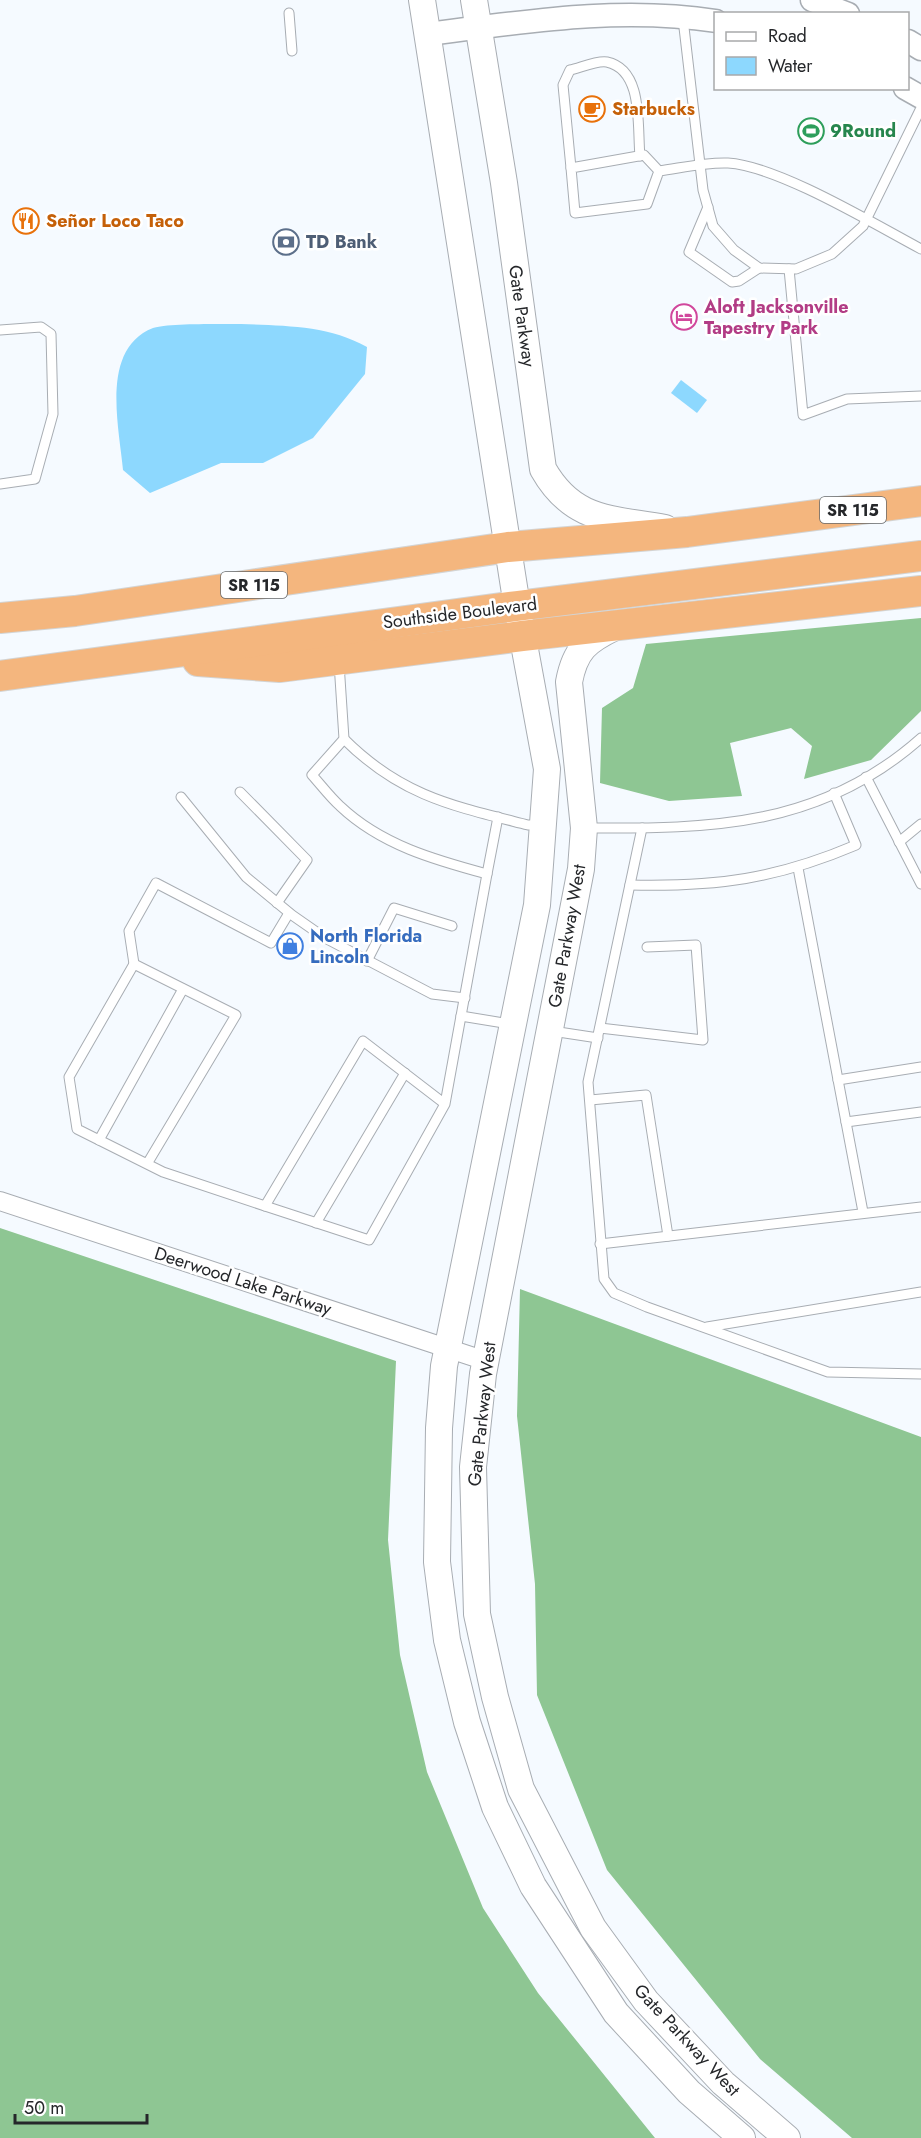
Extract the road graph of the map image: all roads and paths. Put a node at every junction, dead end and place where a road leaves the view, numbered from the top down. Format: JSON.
{"nodes":[{"id":1,"x":422,"y":0,"type":"edge"},
{"id":2,"x":474,"y":0,"type":"edge"},
{"id":3,"x":812,"y":0,"type":"edge"},
{"id":4,"x":843,"y":12,"type":"edge"},
{"id":5,"x":289,"y":14,"type":"dead end"},
{"id":6,"x":682,"y":16,"type":"junction"},
{"id":7,"x":714,"y":21,"type":"edge"},
{"id":8,"x":478,"y":28,"type":"junction"},
{"id":9,"x":427,"y":34,"type":"junction"},
{"id":10,"x":292,"y":51,"type":"dead end"},
{"id":11,"x":921,"y":108,"type":"edge"},
{"id":12,"x":640,"y":156,"type":"junction"},
{"id":13,"x":700,"y":166,"type":"junction"},
{"id":14,"x":570,"y":168,"type":"junction"},
{"id":15,"x":659,"y":171,"type":"junction"},
{"id":16,"x":708,"y":207,"type":"junction"},
{"id":17,"x":866,"y":220,"type":"junction"},
{"id":18,"x":921,"y":249,"type":"edge"},
{"id":19,"x":759,"y":268,"type":"junction"},
{"id":20,"x":789,"y":269,"type":"junction"},
{"id":21,"x":0,"y":330,"type":"edge"},
{"id":22,"x":921,"y":396,"type":"edge"},
{"id":23,"x":0,"y":484,"type":"edge"},
{"id":24,"x":921,"y":501,"type":"edge"},
{"id":25,"x":687,"y":532,"type":"junction"},
{"id":26,"x":508,"y":547,"type":"junction"},
{"id":27,"x":921,"y":556,"type":"edge"},
{"id":28,"x":921,"y":591,"type":"edge"},
{"id":29,"x":827,"y":601,"type":"junction"},
{"id":30,"x":517,"y":606,"type":"junction"},
{"id":31,"x":921,"y":607,"type":"edge"},
{"id":32,"x":0,"y":618,"type":"edge"},
{"id":33,"x":620,"y":625,"type":"junction"},
{"id":34,"x":522,"y":636,"type":"junction"},
{"id":35,"x":138,"y":657,"type":"junction"},
{"id":36,"x":339,"y":659,"type":"junction"},
{"id":37,"x":0,"y":676,"type":"edge"},
{"id":38,"x":921,"y":738,"type":"edge"},
{"id":39,"x":344,"y":739,"type":"junction"},
{"id":40,"x":866,"y":777,"type":"junction"},
{"id":41,"x":240,"y":792,"type":"dead end"},
{"id":42,"x":834,"y":793,"type":"junction"},
{"id":43,"x":181,"y":797,"type":"dead end"},
{"id":44,"x":498,"y":817,"type":"junction"},
{"id":45,"x":921,"y":824,"type":"edge"},
{"id":46,"x":544,"y":825,"type":"junction"},
{"id":47,"x":584,"y":828,"type":"junction"},
{"id":48,"x":642,"y":828,"type":"junction"},
{"id":49,"x":899,"y":842,"type":"junction"},
{"id":50,"x":798,"y":868,"type":"junction"},
{"id":51,"x":488,"y":874,"type":"junction"},
{"id":52,"x":921,"y":884,"type":"edge"},
{"id":53,"x":630,"y":885,"type":"junction"},
{"id":54,"x":277,"y":903,"type":"junction"},
{"id":55,"x":289,"y":913,"type":"junction"},
{"id":56,"x":452,"y":926,"type":"dead end"},
{"id":57,"x":647,"y":946,"type":"dead end"},
{"id":58,"x":367,"y":961,"type":"junction"},
{"id":59,"x":134,"y":964,"type":"junction"},
{"id":60,"x":183,"y":989,"type":"junction"},
{"id":61,"x":465,"y":998,"type":"junction"},
{"id":62,"x":461,"y":1016,"type":"junction"},
{"id":63,"x":512,"y":1024,"type":"junction"},
{"id":64,"x":550,"y":1030,"type":"junction"},
{"id":65,"x":599,"y":1033,"type":"junction"},
{"id":66,"x":921,"y":1067,"type":"edge"},
{"id":67,"x":405,"y":1073,"type":"junction"},
{"id":68,"x":838,"y":1080,"type":"junction"},
{"id":69,"x":590,"y":1100,"type":"junction"},
{"id":70,"x":445,"y":1104,"type":"junction"},
{"id":71,"x":921,"y":1112,"type":"edge"},
{"id":72,"x":846,"y":1122,"type":"junction"},
{"id":73,"x":99,"y":1140,"type":"junction"},
{"id":74,"x":147,"y":1164,"type":"junction"},
{"id":75,"x":0,"y":1201,"type":"edge"},
{"id":76,"x":264,"y":1206,"type":"junction"},
{"id":77,"x":921,"y":1207,"type":"edge"},
{"id":78,"x":863,"y":1212,"type":"junction"},
{"id":79,"x":316,"y":1223,"type":"junction"},
{"id":80,"x":668,"y":1236,"type":"junction"},
{"id":81,"x":600,"y":1244,"type":"junction"},
{"id":82,"x":921,"y":1292,"type":"edge"},
{"id":83,"x":705,"y":1328,"type":"junction"},
{"id":84,"x":447,"y":1348,"type":"junction"},
{"id":85,"x":486,"y":1361,"type":"junction"},
{"id":86,"x":921,"y":1374,"type":"edge"},
{"id":87,"x":742,"y":2138,"type":"edge"},
{"id":88,"x":787,"y":2138,"type":"edge"}],
"edges":[{"from":1,"to":9,"type":"main road"},
{"from":2,"to":8,"type":"main road","name":"Gate Parkway"},
{"from":3,"to":4,"type":"street"},
{"from":5,"to":10,"type":"lane"},
{"from":6,"to":7,"type":"street"},
{"from":6,"to":8,"type":"street"},
{"from":6,"to":13,"type":"lane"},
{"from":8,"to":9,"type":"street"},
{"from":8,"to":25,"type":"main road","name":"Gate Parkway"},
{"from":9,"to":26,"type":"main road"},
{"from":11,"to":17,"type":"lane"},
{"from":12,"to":14,"type":"lane"},
{"from":12,"to":14,"type":"lane"},
{"from":12,"to":15,"type":"lane"},
{"from":13,"to":15,"type":"lane"},
{"from":13,"to":16,"type":"lane"},
{"from":13,"to":17,"type":"lane"},
{"from":14,"to":15,"type":"lane"},
{"from":16,"to":19,"type":"lane"},
{"from":16,"to":19,"type":"lane"},
{"from":17,"to":18,"type":"lane"},
{"from":17,"to":20,"type":"lane"},
{"from":19,"to":20,"type":"lane"},
{"from":20,"to":22,"type":"lane"},
{"from":21,"to":23,"type":"lane"},
{"from":24,"to":25,"type":"highway","number":"SR 115"},
{"from":25,"to":26,"type":"highway","number":"SR 115"},
{"from":26,"to":30,"type":"main road"},
{"from":26,"to":32,"type":"highway","number":"SR 115"},
{"from":27,"to":30,"type":"highway","name":"Southside Boulevard"},
{"from":28,"to":29,"type":"highway"},
{"from":29,"to":31,"type":"highway"},
{"from":29,"to":33,"type":"highway"},
{"from":30,"to":34,"type":"main road","name":"Gate Parkway West"},
{"from":30,"to":35,"type":"highway","name":"Southside Boulevard"},
{"from":33,"to":34,"type":"highway"},
{"from":33,"to":47,"type":"main road","name":"Gate Parkway West"},
{"from":34,"to":36,"type":"highway"},
{"from":34,"to":46,"type":"main road","name":"Gate Parkway West"},
{"from":35,"to":36,"type":"highway"},
{"from":35,"to":37,"type":"highway","name":"Southside Boulevard"},
{"from":36,"to":39,"type":"lane"},
{"from":38,"to":40,"type":"lane"},
{"from":39,"to":44,"type":"lane"},
{"from":39,"to":51,"type":"lane"},
{"from":40,"to":42,"type":"lane"},
{"from":40,"to":49,"type":"lane"},
{"from":41,"to":54,"type":"lane"},
{"from":42,"to":48,"type":"lane"},
{"from":42,"to":50,"type":"lane"},
{"from":43,"to":54,"type":"lane"},
{"from":44,"to":46,"type":"lane"},
{"from":44,"to":51,"type":"lane"},
{"from":45,"to":49,"type":"lane"},
{"from":46,"to":47,"type":"main road"},
{"from":46,"to":63,"type":"main road","name":"Gate Parkway West"},
{"from":47,"to":48,"type":"lane"},
{"from":47,"to":64,"type":"main road","name":"Gate Parkway West"},
{"from":48,"to":53,"type":"lane"},
{"from":49,"to":52,"type":"lane"},
{"from":50,"to":53,"type":"lane"},
{"from":50,"to":68,"type":"lane"},
{"from":51,"to":61,"type":"lane"},
{"from":53,"to":65,"type":"lane"},
{"from":54,"to":55,"type":"lane"},
{"from":55,"to":58,"type":"lane"},
{"from":55,"to":59,"type":"lane"},
{"from":56,"to":58,"type":"lane"},
{"from":57,"to":65,"type":"lane"},
{"from":58,"to":61,"type":"lane"},
{"from":59,"to":60,"type":"lane"},
{"from":59,"to":73,"type":"lane"},
{"from":60,"to":73,"type":"lane"},
{"from":60,"to":74,"type":"lane"},
{"from":61,"to":62,"type":"lane"},
{"from":62,"to":63,"type":"lane"},
{"from":62,"to":70,"type":"lane"},
{"from":63,"to":64,"type":"main road"},
{"from":63,"to":84,"type":"main road","name":"Gate Parkway West"},
{"from":64,"to":65,"type":"lane"},
{"from":64,"to":85,"type":"main road","name":"Gate Parkway West"},
{"from":65,"to":69,"type":"lane"},
{"from":66,"to":68,"type":"lane"},
{"from":67,"to":70,"type":"lane"},
{"from":67,"to":76,"type":"lane"},
{"from":67,"to":79,"type":"lane"},
{"from":68,"to":72,"type":"lane"},
{"from":69,"to":80,"type":"lane"},
{"from":69,"to":81,"type":"lane"},
{"from":70,"to":79,"type":"lane"},
{"from":71,"to":72,"type":"lane"},
{"from":72,"to":78,"type":"lane"},
{"from":73,"to":74,"type":"lane"},
{"from":74,"to":76,"type":"lane"},
{"from":75,"to":84,"type":"street","name":"Deerwood Lake Parkway"},
{"from":76,"to":79,"type":"lane"},
{"from":77,"to":78,"type":"lane"},
{"from":78,"to":80,"type":"lane"},
{"from":80,"to":81,"type":"lane"},
{"from":81,"to":83,"type":"lane"},
{"from":82,"to":83,"type":"lane"},
{"from":83,"to":86,"type":"lane"},
{"from":84,"to":85,"type":"street","name":"Deerwood Lake Parkway"},
{"from":84,"to":87,"type":"main road","name":"Gate Parkway West"},
{"from":85,"to":88,"type":"main road","name":"Gate Parkway West"}]}
